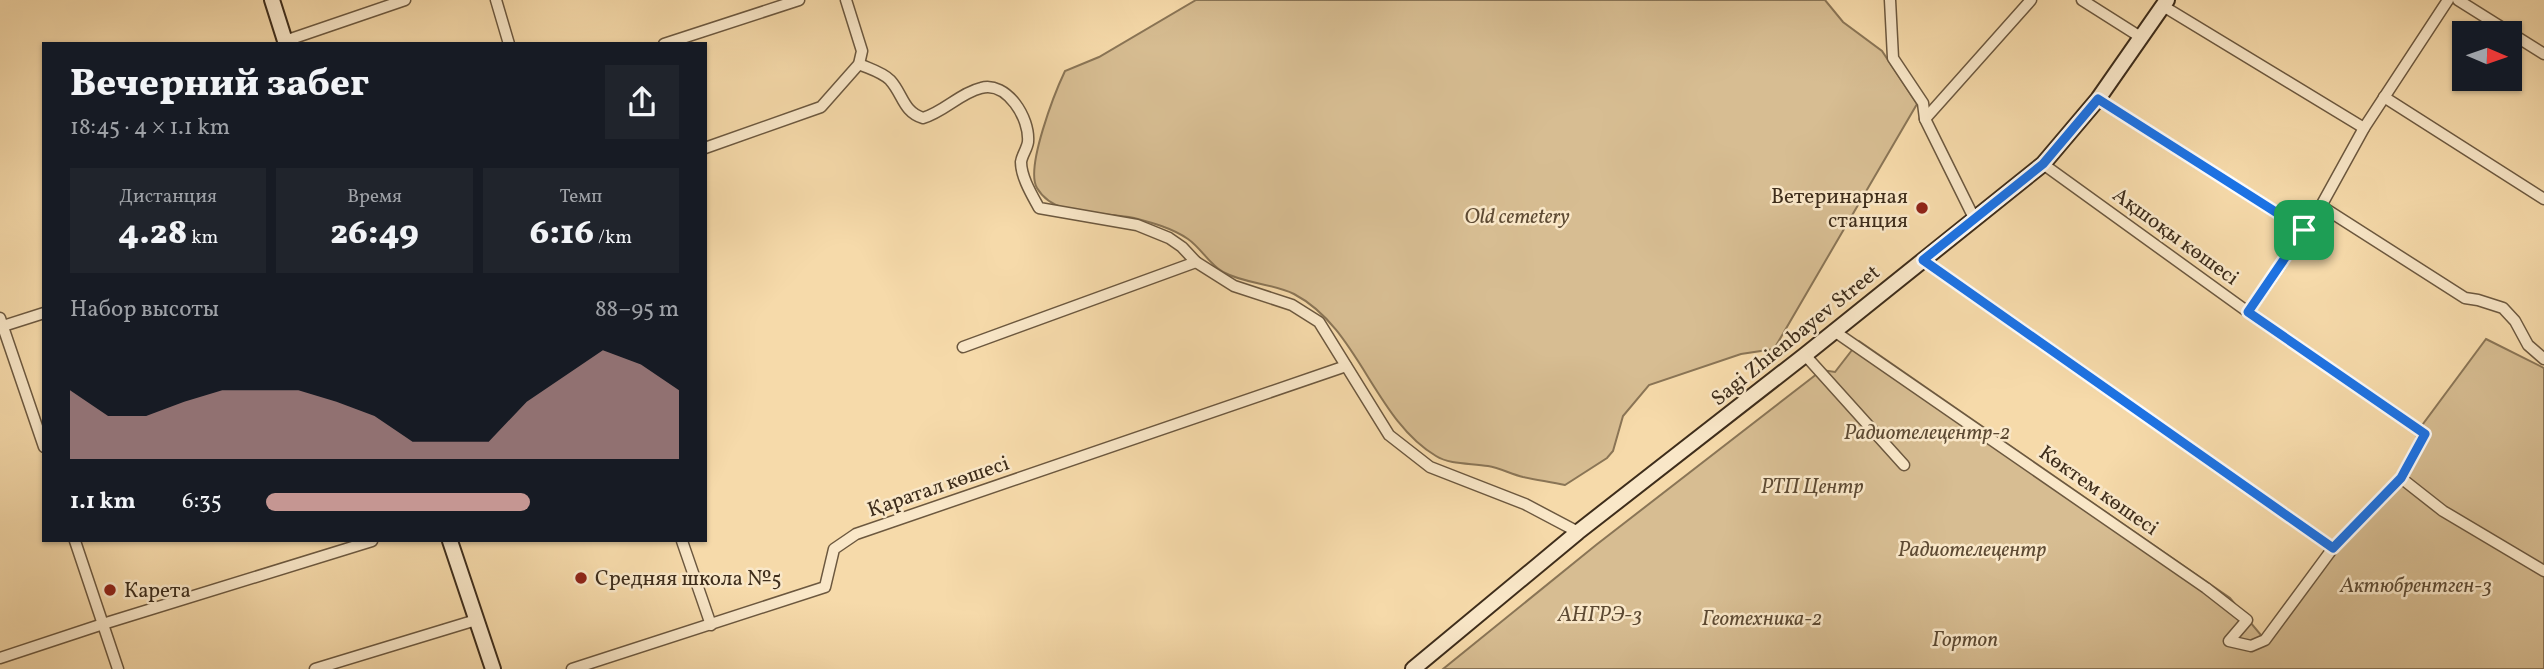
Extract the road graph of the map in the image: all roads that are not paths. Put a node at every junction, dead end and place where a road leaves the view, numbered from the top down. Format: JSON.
{"nodes":[{"id":1,"x":272,"y":0,"type":"edge"},
{"id":2,"x":405,"y":0,"type":"edge"},
{"id":3,"x":496,"y":0,"type":"edge"},
{"id":4,"x":799,"y":0,"type":"edge"},
{"id":5,"x":846,"y":0,"type":"edge"},
{"id":6,"x":1890,"y":0,"type":"edge"},
{"id":7,"x":2031,"y":0,"type":"edge"},
{"id":8,"x":2082,"y":0,"type":"edge"},
{"id":9,"x":2448,"y":0,"type":"edge"},
{"id":10,"x":2458,"y":0,"type":"edge"},
{"id":11,"x":2166,"y":3,"type":"edge"},
{"id":12,"x":2142,"y":38,"type":"junction"},
{"id":13,"x":285,"y":42,"type":"edge"},
{"id":14,"x":508,"y":42,"type":"edge"},
{"id":15,"x":670,"y":42,"type":"edge"},
{"id":16,"x":2544,"y":54,"type":"edge"},
{"id":17,"x":859,"y":64,"type":"junction"},
{"id":18,"x":2384,"y":97,"type":"junction"},
{"id":19,"x":2098,"y":99,"type":"junction"},
{"id":20,"x":1925,"y":119,"type":"junction"},
{"id":21,"x":2364,"y":128,"type":"junction"},
{"id":22,"x":707,"y":147,"type":"edge"},
{"id":23,"x":2043,"y":164,"type":"junction"},
{"id":24,"x":2544,"y":199,"type":"edge"},
{"id":25,"x":2321,"y":206,"type":"junction"},
{"id":26,"x":1973,"y":218,"type":"junction"},
{"id":27,"x":2304,"y":230,"type":"junction"},
{"id":28,"x":1923,"y":260,"type":"junction"},
{"id":29,"x":1196,"y":262,"type":"junction"},
{"id":30,"x":2248,"y":312,"type":"junction"},
{"id":31,"x":42,"y":314,"type":"edge"},
{"id":32,"x":1,"y":324,"type":"edge"},
{"id":33,"x":1834,"y":331,"type":"junction"},
{"id":34,"x":963,"y":346,"type":"dead end"},
{"id":35,"x":1805,"y":355,"type":"junction"},
{"id":36,"x":2544,"y":359,"type":"edge"},
{"id":37,"x":1346,"y":366,"type":"junction"},
{"id":38,"x":42,"y":441,"type":"edge"},
{"id":39,"x":1904,"y":465,"type":"dead end"},
{"id":40,"x":2401,"y":478,"type":"junction"},
{"id":41,"x":1578,"y":532,"type":"junction"},
{"id":42,"x":75,"y":542,"type":"edge"},
{"id":43,"x":369,"y":542,"type":"edge"},
{"id":44,"x":450,"y":542,"type":"edge"},
{"id":45,"x":682,"y":542,"type":"edge"},
{"id":46,"x":2333,"y":548,"type":"junction"},
{"id":47,"x":2544,"y":571,"type":"edge"},
{"id":48,"x":476,"y":620,"type":"junction"},
{"id":49,"x":103,"y":624,"type":"junction"},
{"id":50,"x":711,"y":625,"type":"junction"},
{"id":51,"x":0,"y":659,"type":"edge"},
{"id":52,"x":118,"y":669,"type":"edge"},
{"id":53,"x":314,"y":669,"type":"edge"},
{"id":54,"x":493,"y":669,"type":"edge"},
{"id":55,"x":572,"y":669,"type":"edge"},
{"id":56,"x":1413,"y":669,"type":"edge"}],
"edges":[{"from":1,"to":13,"type":"main road"},
{"from":2,"to":13,"type":"street"},
{"from":3,"to":14,"type":"street"},
{"from":4,"to":15,"type":"street"},
{"from":5,"to":17,"type":"street"},
{"from":6,"to":20,"type":"street"},
{"from":7,"to":20,"type":"street"},
{"from":8,"to":12,"type":"street"},
{"from":9,"to":18,"type":"street"},
{"from":10,"to":16,"type":"street"},
{"from":11,"to":12,"type":"main road","name":"Sagi Zhienbayev Street"},
{"from":11,"to":21,"type":"street"},
{"from":12,"to":19,"type":"main road","name":"Sagi Zhienbayev Street"},
{"from":17,"to":22,"type":"street"},
{"from":17,"to":29,"type":"street"},
{"from":18,"to":21,"type":"street"},
{"from":18,"to":24,"type":"street"},
{"from":19,"to":23,"type":"main road","name":"Sagi Zhienbayev Street"},
{"from":19,"to":27,"type":"street"},
{"from":20,"to":26,"type":"street"},
{"from":21,"to":25,"type":"street"},
{"from":23,"to":26,"type":"main road","name":"Sagi Zhienbayev Street"},
{"from":23,"to":30,"type":"street","name":"Ақшоқы көшесі"},
{"from":25,"to":27,"type":"street"},
{"from":25,"to":36,"type":"street"},
{"from":26,"to":28,"type":"main road","name":"Sagi Zhienbayev Street"},
{"from":27,"to":30,"type":"street"},
{"from":28,"to":33,"type":"main road","name":"Sagi Zhienbayev Street"},
{"from":28,"to":46,"type":"street"},
{"from":29,"to":34,"type":"street"},
{"from":29,"to":37,"type":"street"},
{"from":30,"to":40,"type":"street","name":"Ақшоқы көшесі"},
{"from":31,"to":32,"type":"street"},
{"from":32,"to":38,"type":"street"},
{"from":33,"to":35,"type":"main road","name":"Sagi Zhienbayev Street"},
{"from":33,"to":46,"type":"street","name":"Көктем көшесі"},
{"from":35,"to":39,"type":"street"},
{"from":35,"to":41,"type":"main road","name":"Sagi Zhienbayev Street"},
{"from":37,"to":41,"type":"street"},
{"from":37,"to":50,"type":"street","name":"Қаратал көшесі"},
{"from":40,"to":46,"type":"street"},
{"from":40,"to":47,"type":"street"},
{"from":41,"to":56,"type":"main road","name":"Sagi Zhienbayev Street"},
{"from":42,"to":49,"type":"street"},
{"from":43,"to":49,"type":"street"},
{"from":44,"to":48,"type":"main road"},
{"from":45,"to":50,"type":"street"},
{"from":48,"to":53,"type":"street"},
{"from":48,"to":54,"type":"main road"},
{"from":49,"to":51,"type":"street"},
{"from":49,"to":52,"type":"street"},
{"from":50,"to":55,"type":"street","name":"Қаратал көшесі"}]}
